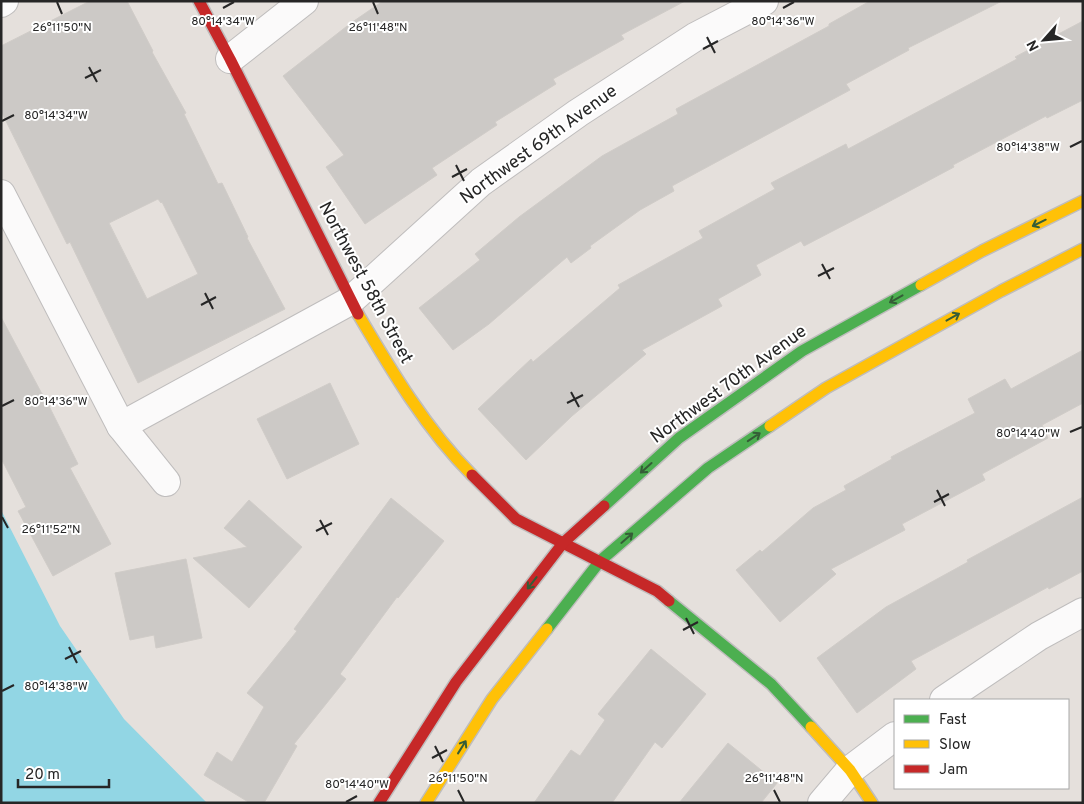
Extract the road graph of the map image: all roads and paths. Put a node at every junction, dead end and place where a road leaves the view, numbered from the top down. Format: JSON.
{"nodes":[{"id":1,"x":199,"y":1,"type":"edge"},
{"id":2,"x":304,"y":1,"type":"edge"},
{"id":3,"x":764,"y":1,"type":"edge"},
{"id":4,"x":230,"y":59,"type":"junction"},
{"id":5,"x":1,"y":194,"type":"edge"},
{"id":6,"x":1083,"y":201,"type":"edge"},
{"id":7,"x":1083,"y":249,"type":"edge"},
{"id":8,"x":350,"y":301,"type":"junction"},
{"id":9,"x":121,"y":426,"type":"junction"},
{"id":10,"x":166,"y":482,"type":"dead end"},
{"id":11,"x":563,"y":543,"type":"junction"},
{"id":12,"x":600,"y":561,"type":"junction"},
{"id":13,"x":1083,"y":612,"type":"edge"},
{"id":14,"x":945,"y":699,"type":"edge"},
{"id":15,"x":894,"y":737,"type":"edge"},
{"id":16,"x":850,"y":770,"type":"junction"},
{"id":17,"x":379,"y":803,"type":"edge"},
{"id":18,"x":426,"y":803,"type":"edge"},
{"id":19,"x":822,"y":803,"type":"edge"},
{"id":20,"x":872,"y":803,"type":"edge"}],
"edges":[{"from":1,"to":4,"type":"street","name":"Northwest 58th Street"},
{"from":2,"to":4,"type":"street"},
{"from":3,"to":8,"type":"street","name":"Northwest 69th Avenue"},
{"from":4,"to":8,"type":"street","name":"Northwest 58th Street"},
{"from":5,"to":9,"type":"street"},
{"from":6,"to":11,"type":"street","name":"Northwest 70th Avenue","one_way":true},
{"from":12,"to":7,"type":"street","one_way":true},
{"from":8,"to":9,"type":"street","name":"Northwest 69th Avenue"},
{"from":8,"to":11,"type":"street","name":"Northwest 58th Street"},
{"from":9,"to":10,"type":"street"},
{"from":11,"to":12,"type":"street","name":"Northwest 58th Street"},
{"from":11,"to":17,"type":"street","name":"Northwest 70th Avenue","one_way":true},
{"from":12,"to":16,"type":"street","name":"Northwest 58th Street"},
{"from":18,"to":12,"type":"street","one_way":true},
{"from":13,"to":14,"type":"street"},
{"from":15,"to":16,"type":"street"},
{"from":16,"to":19,"type":"street"},
{"from":16,"to":20,"type":"street","name":"Northwest 58th Street"}]}
